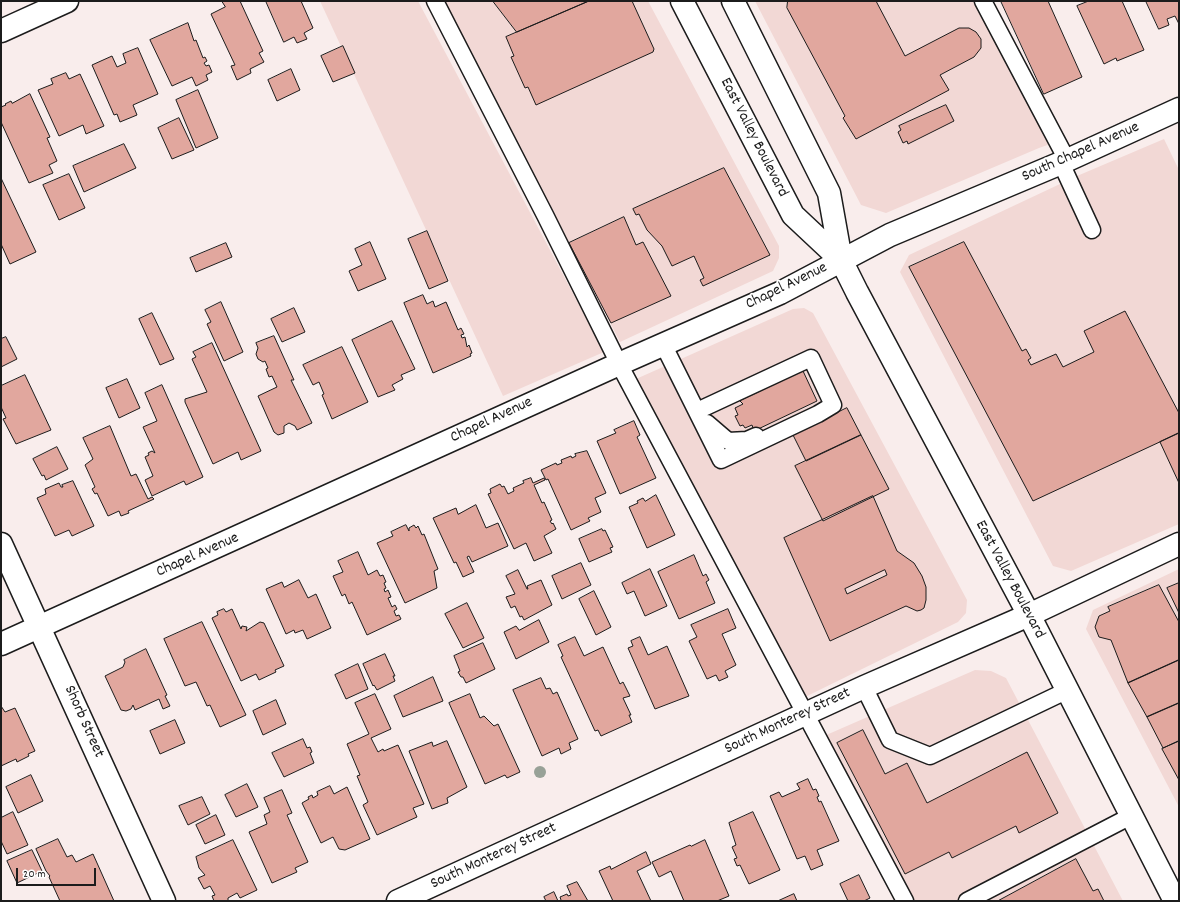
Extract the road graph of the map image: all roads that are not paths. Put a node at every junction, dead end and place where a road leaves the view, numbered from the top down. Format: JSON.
{"nodes":[{"id":1,"x":67,"y":1,"type":"edge"},
{"id":2,"x":436,"y":1,"type":"edge"},
{"id":3,"x":682,"y":1,"type":"edge"},
{"id":4,"x":733,"y":1,"type":"edge"},
{"id":5,"x":982,"y":1,"type":"edge"},
{"id":6,"x":1,"y":31,"type":"edge"},
{"id":7,"x":1179,"y":109,"type":"edge"},
{"id":8,"x":1064,"y":161,"type":"junction"},
{"id":9,"x":982,"y":195,"type":"joint"},
{"id":10,"x":1092,"y":230,"type":"dead end"},
{"id":11,"x":841,"y":260,"type":"junction"},
{"id":12,"x":663,"y":344,"type":"junction"},
{"id":13,"x":618,"y":364,"type":"junction"},
{"id":14,"x":698,"y":414,"type":"junction"},
{"id":15,"x":1,"y":544,"type":"edge"},
{"id":16,"x":1179,"y":544,"type":"edge"},
{"id":17,"x":1028,"y":616,"type":"junction"},
{"id":18,"x":40,"y":628,"type":"junction"},
{"id":19,"x":1,"y":644,"type":"edge"},
{"id":20,"x":864,"y":686,"type":"junction"},
{"id":21,"x":1066,"y":691,"type":"junction"},
{"id":22,"x":806,"y":713,"type":"junction"},
{"id":23,"x":1131,"y":816,"type":"junction"},
{"id":24,"x":164,"y":901,"type":"edge"},
{"id":25,"x":398,"y":901,"type":"edge"},
{"id":26,"x":905,"y":901,"type":"edge"},
{"id":27,"x":967,"y":901,"type":"edge"},
{"id":28,"x":1175,"y":901,"type":"edge"}],
"edges":[{"from":1,"to":6,"type":"street"},
{"from":2,"to":13,"type":"lane"},
{"from":3,"to":11,"type":"street","name":"East Valley Boulevard"},
{"from":4,"to":11,"type":"street","name":"East Valley Boulevard"},
{"from":5,"to":8,"type":"lane"},
{"from":7,"to":8,"type":"street","name":"South Chapel Avenue"},
{"from":8,"to":9,"type":"street","name":"South Chapel Avenue"},
{"from":8,"to":10,"type":"lane"},
{"from":9,"to":11,"type":"street","name":"Chapel Avenue"},
{"from":11,"to":12,"type":"street","name":"Chapel Avenue"},
{"from":11,"to":17,"type":"street","name":"East Valley Boulevard"},
{"from":12,"to":13,"type":"street","name":"Chapel Avenue"},
{"from":12,"to":14,"type":"lane"},
{"from":13,"to":18,"type":"street","name":"Chapel Avenue"},
{"from":13,"to":22,"type":"lane"},
{"from":14,"to":14,"type":"lane"},
{"from":15,"to":18,"type":"street","name":"Shorb Street"},
{"from":16,"to":17,"type":"street","name":"South Monterey Street"},
{"from":17,"to":20,"type":"street","name":"South Monterey Street"},
{"from":17,"to":21,"type":"street","name":"East Valley Boulevard"},
{"from":18,"to":19,"type":"street","name":"Chapel Avenue"},
{"from":18,"to":24,"type":"street","name":"Shorb Street"},
{"from":20,"to":21,"type":"lane"},
{"from":20,"to":22,"type":"street","name":"South Monterey Street"},
{"from":21,"to":23,"type":"street","name":"East Valley Boulevard"},
{"from":22,"to":25,"type":"street","name":"South Monterey Street"},
{"from":22,"to":26,"type":"lane"},
{"from":23,"to":27,"type":"lane"},
{"from":23,"to":28,"type":"street","name":"East Valley Boulevard"}]}
